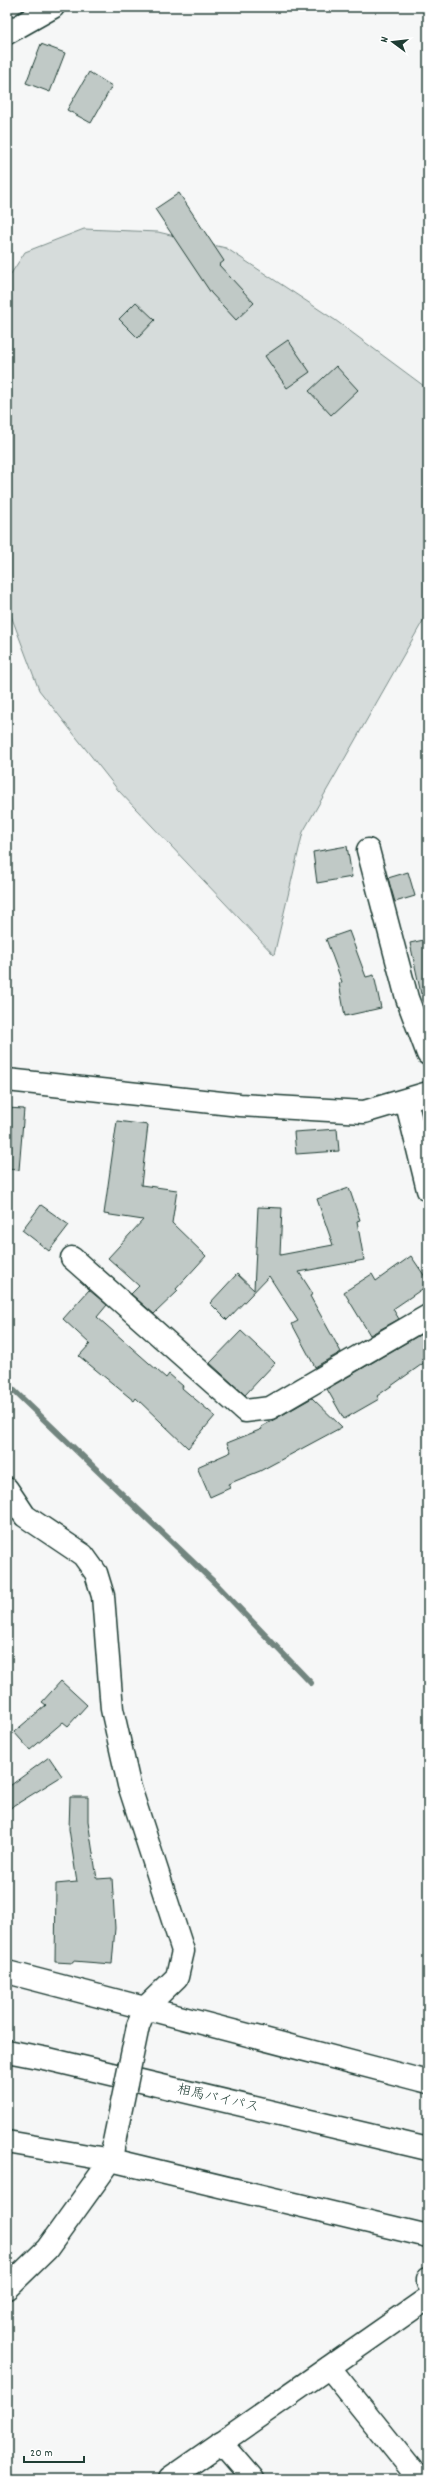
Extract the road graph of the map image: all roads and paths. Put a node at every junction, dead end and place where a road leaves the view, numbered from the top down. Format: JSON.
{"nodes":[{"id":1,"x":53,"y":7,"type":"edge"},
{"id":2,"x":7,"y":33,"type":"edge"},
{"id":3,"x":368,"y":850,"type":"dead end"},
{"id":4,"x":428,"y":1054,"type":"edge"},
{"id":5,"x":7,"y":1080,"type":"edge"},
{"id":6,"x":428,"y":1094,"type":"edge"},
{"id":7,"x":406,"y":1100,"type":"junction"},
{"id":8,"x":428,"y":1190,"type":"edge"},
{"id":9,"x":72,"y":1258,"type":"dead end"},
{"id":10,"x":428,"y":1316,"type":"edge"},
{"id":11,"x":7,"y":1489,"type":"edge"},
{"id":12,"x":7,"y":1972,"type":"edge"},
{"id":13,"x":142,"y":2017,"type":"junction"},
{"id":14,"x":7,"y":2051,"type":"edge"},
{"id":15,"x":428,"y":2082,"type":"edge"},
{"id":16,"x":7,"y":2142,"type":"edge"},
{"id":17,"x":428,"y":2148,"type":"edge"},
{"id":18,"x":112,"y":2151,"type":"junction"},
{"id":19,"x":428,"y":2236,"type":"edge"},
{"id":20,"x":428,"y":2279,"type":"edge"},
{"id":21,"x":428,"y":2283,"type":"edge"},
{"id":22,"x":7,"y":2288,"type":"edge"},
{"id":23,"x":428,"y":2298,"type":"edge"},
{"id":24,"x":329,"y":2367,"type":"junction"},
{"id":25,"x":221,"y":2442,"type":"junction"},
{"id":26,"x":169,"y":2479,"type":"edge"},
{"id":27,"x":253,"y":2479,"type":"edge"},
{"id":28,"x":418,"y":2479,"type":"edge"}],
"edges":[{"from":1,"to":2,"type":"main road"},
{"from":3,"to":4,"type":"main road"},
{"from":5,"to":7,"type":"main road"},
{"from":6,"to":7,"type":"main road"},
{"from":7,"to":8,"type":"main road"},
{"from":9,"to":10,"type":"main road"},
{"from":11,"to":13,"type":"main road"},
{"from":12,"to":13,"type":"main road"},
{"from":13,"to":15,"type":"main road"},
{"from":13,"to":18,"type":"main road","bridge":true},
{"from":14,"to":17,"type":"main road","name":"相馬バイパス"},
{"from":16,"to":18,"type":"main road"},
{"from":18,"to":19,"type":"main road"},
{"from":18,"to":22,"type":"main road"},
{"from":20,"to":21,"type":"main road"},
{"from":23,"to":24,"type":"main road"},
{"from":24,"to":25,"type":"main road"},
{"from":24,"to":28,"type":"main road"},
{"from":25,"to":26,"type":"main road"},
{"from":25,"to":27,"type":"main road"}]}
